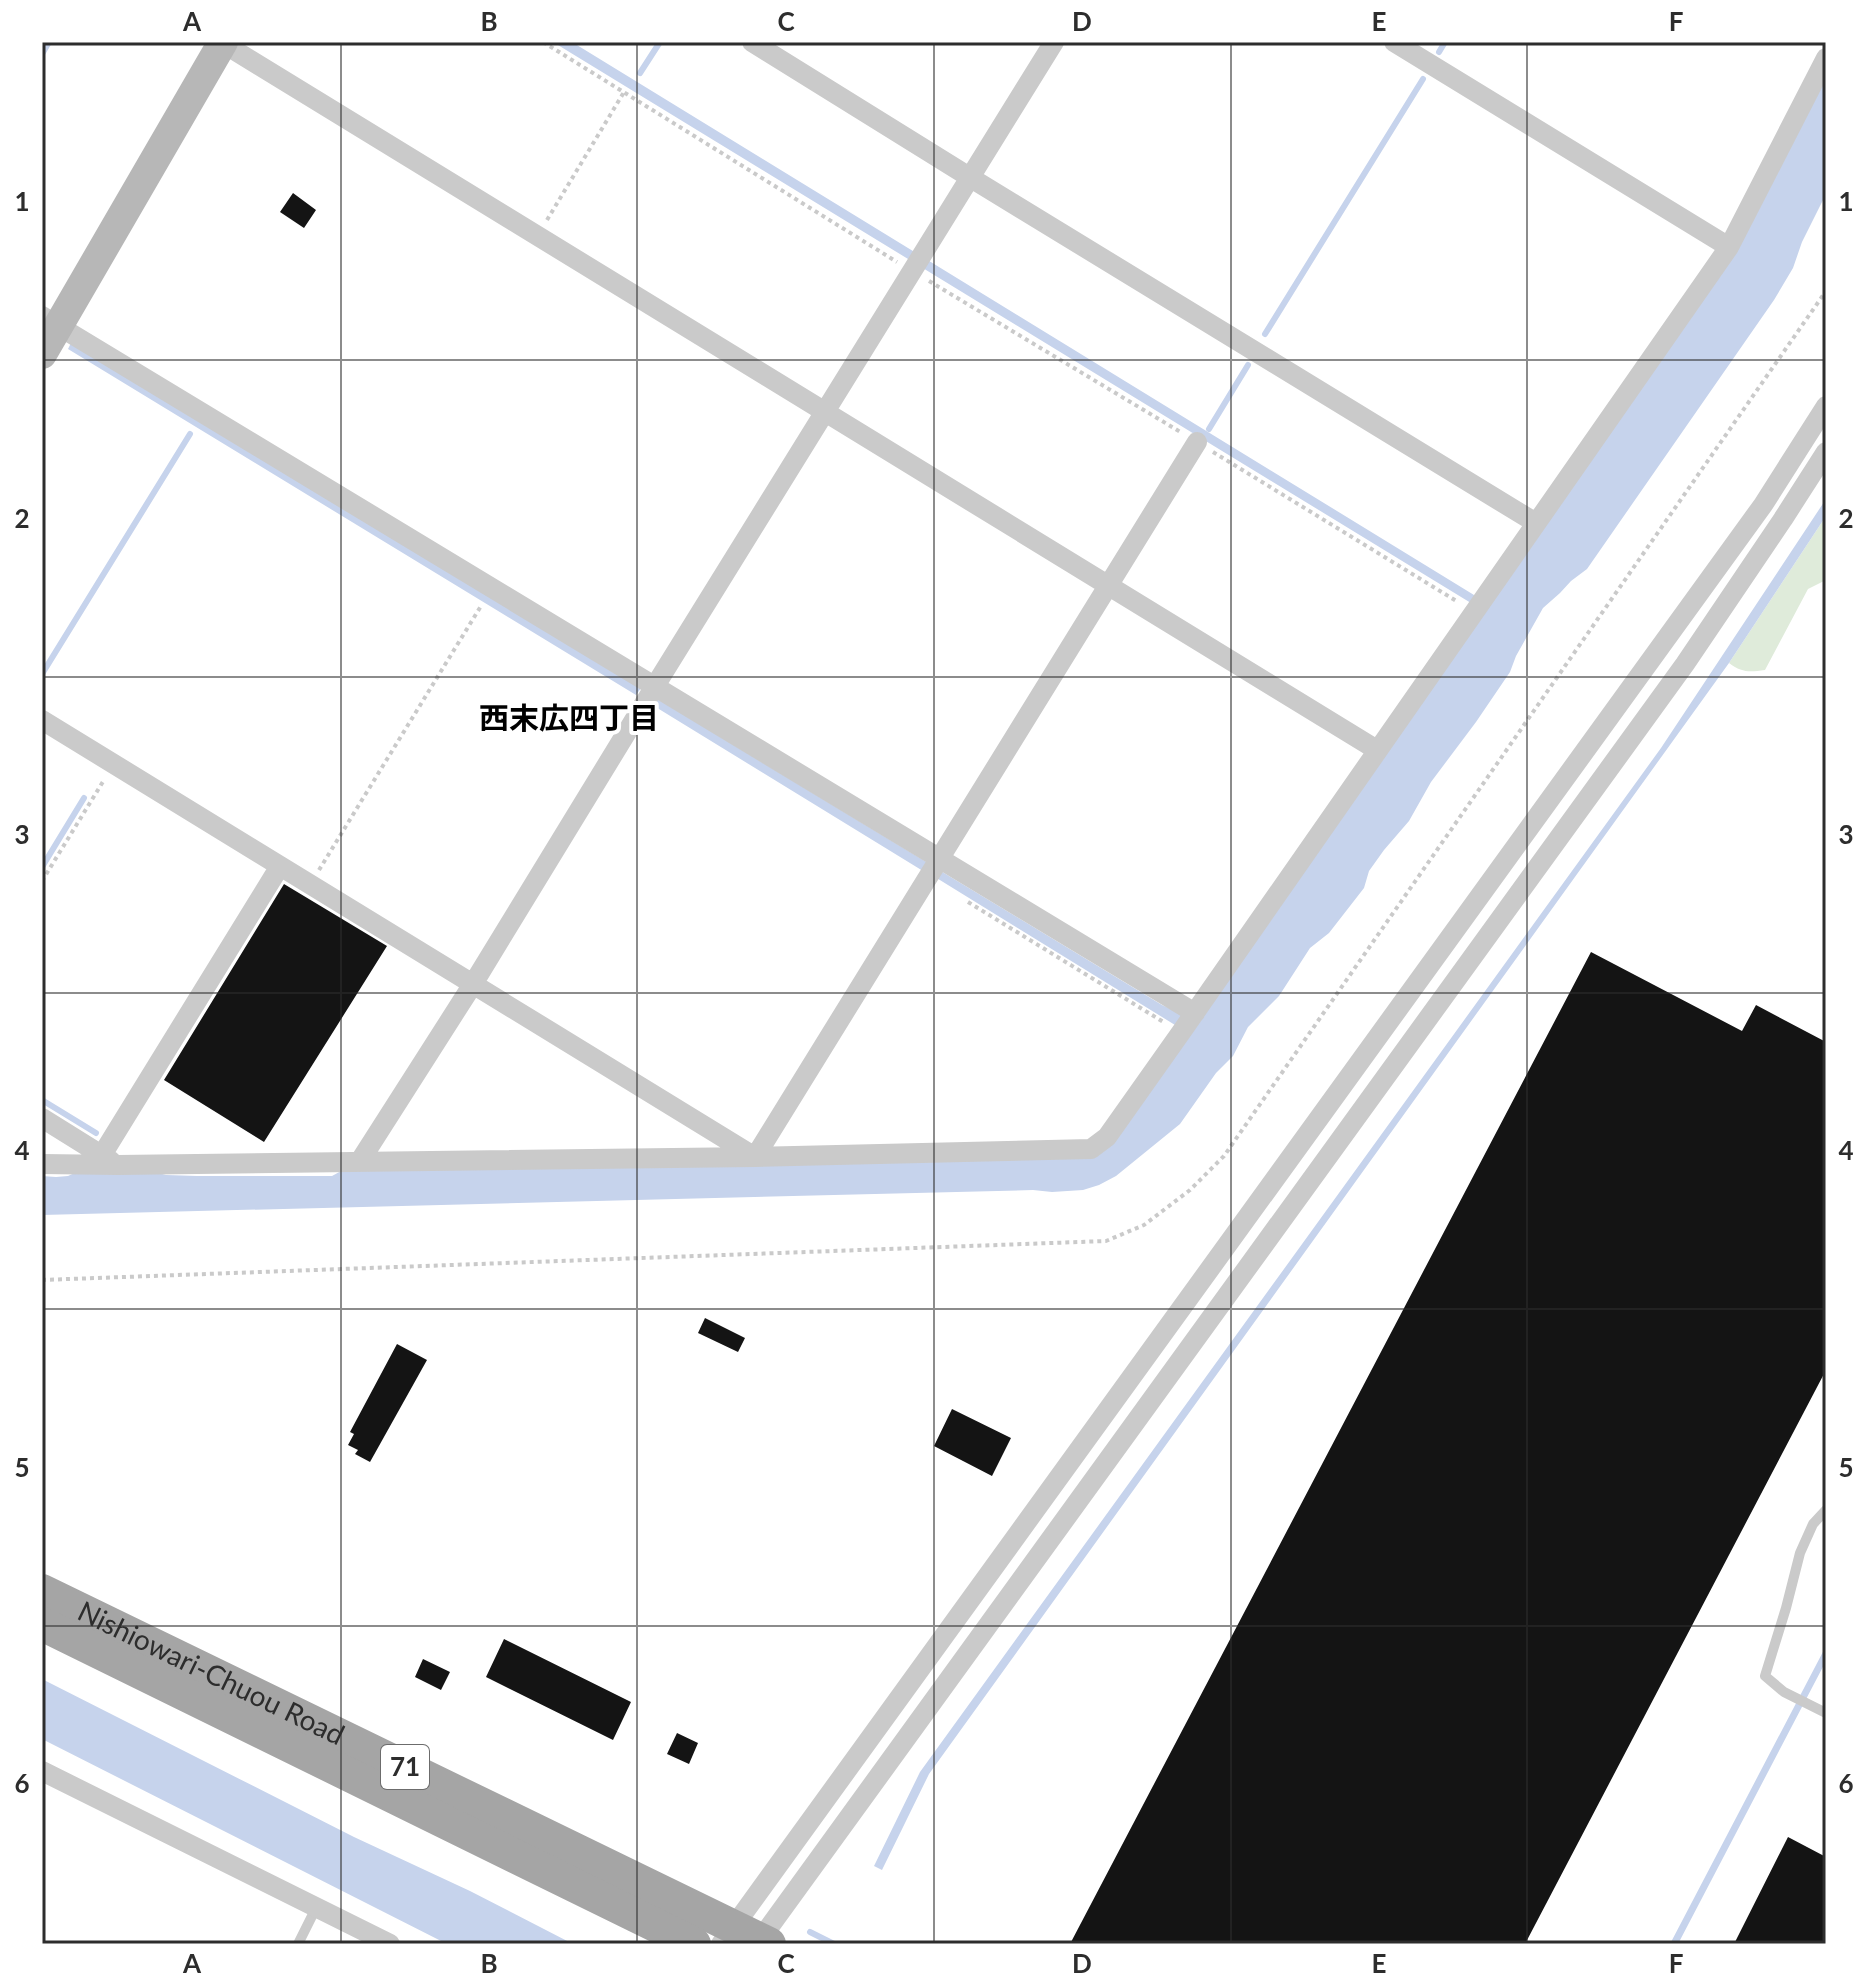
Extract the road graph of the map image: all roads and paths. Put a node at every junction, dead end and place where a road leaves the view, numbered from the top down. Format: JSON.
{"nodes":[{"id":1,"x":222,"y":42,"type":"edge"},
{"id":2,"x":543,"y":42,"type":"edge"},
{"id":3,"x":752,"y":42,"type":"edge"},
{"id":4,"x":1054,"y":42,"type":"edge"},
{"id":5,"x":1394,"y":42,"type":"edge"},
{"id":6,"x":1826,"y":58,"type":"edge"},
{"id":7,"x":624,"y":92,"type":"junction"},
{"id":8,"x":971,"y":178,"type":"junction"},
{"id":9,"x":538,"y":236,"type":"junction"},
{"id":10,"x":1729,"y":247,"type":"junction"},
{"id":11,"x":917,"y":265,"type":"junction"},
{"id":12,"x":1826,"y":291,"type":"edge"},
{"id":13,"x":50,"y":321,"type":"edge"},
{"id":14,"x":42,"y":354,"type":"edge"},
{"id":15,"x":1826,"y":406,"type":"edge"},
{"id":16,"x":824,"y":412,"type":"junction"},
{"id":17,"x":1197,"y":442,"type":"junction"},
{"id":18,"x":1826,"y":452,"type":"edge"},
{"id":19,"x":1536,"y":523,"type":"junction"},
{"id":20,"x":1108,"y":585,"type":"junction"},
{"id":21,"x":1479,"y":605,"type":"junction"},
{"id":22,"x":481,"y":606,"type":"dead end"},
{"id":23,"x":655,"y":686,"type":"junction"},
{"id":24,"x":42,"y":720,"type":"edge"},
{"id":25,"x":1377,"y":750,"type":"junction"},
{"id":26,"x":114,"y":764,"type":"junction"},
{"id":27,"x":939,"y":858,"type":"junction"},
{"id":28,"x":280,"y":866,"type":"junction"},
{"id":29,"x":42,"y":881,"type":"edge"},
{"id":30,"x":310,"y":884,"type":"junction"},
{"id":31,"x":473,"y":984,"type":"junction"},
{"id":32,"x":1190,"y":1020,"type":"junction"},
{"id":33,"x":42,"y":1118,"type":"edge"},
{"id":34,"x":755,"y":1157,"type":"junction"},
{"id":35,"x":110,"y":1160,"type":"junction"},
{"id":36,"x":360,"y":1161,"type":"junction"},
{"id":37,"x":42,"y":1164,"type":"edge"},
{"id":38,"x":42,"y":1280,"type":"edge"},
{"id":39,"x":1826,"y":1510,"type":"edge"},
{"id":40,"x":45,"y":1607,"type":"edge"},
{"id":41,"x":1826,"y":1713,"type":"edge"},
{"id":42,"x":42,"y":1771,"type":"edge"},
{"id":43,"x":316,"y":1908,"type":"junction"},
{"id":44,"x":748,"y":1940,"type":"edge"},
{"id":45,"x":298,"y":1944,"type":"edge"},
{"id":46,"x":390,"y":1944,"type":"edge"},
{"id":47,"x":694,"y":1944,"type":"edge"}],
"edges":[{"from":1,"to":9,"type":"street"},
{"from":1,"to":13,"type":"main road"},
{"from":2,"to":7,"type":"path"},
{"from":3,"to":8,"type":"street"},
{"from":4,"to":8,"type":"street"},
{"from":5,"to":10,"type":"street"},
{"from":6,"to":10,"type":"street"},
{"from":7,"to":9,"type":"path"},
{"from":7,"to":11,"type":"path"},
{"from":8,"to":11,"type":"street"},
{"from":8,"to":19,"type":"street"},
{"from":9,"to":16,"type":"street"},
{"from":10,"to":19,"type":"street"},
{"from":11,"to":16,"type":"street"},
{"from":11,"to":17,"type":"path"},
{"from":12,"to":38,"type":"path"},
{"from":13,"to":14,"type":"main road"},
{"from":13,"to":23,"type":"street"},
{"from":15,"to":44,"type":"street"},
{"from":16,"to":20,"type":"street"},
{"from":16,"to":23,"type":"street"},
{"from":17,"to":20,"type":"street"},
{"from":17,"to":21,"type":"path"},
{"from":18,"to":44,"type":"street"},
{"from":19,"to":21,"type":"street"},
{"from":20,"to":25,"type":"street"},
{"from":20,"to":27,"type":"street"},
{"from":21,"to":25,"type":"street"},
{"from":22,"to":30,"type":"path"},
{"from":23,"to":27,"type":"street"},
{"from":23,"to":31,"type":"street"},
{"from":24,"to":26,"type":"street"},
{"from":25,"to":32,"type":"street"},
{"from":26,"to":28,"type":"street"},
{"from":26,"to":29,"type":"path"},
{"from":27,"to":32,"type":"street"},
{"from":27,"to":34,"type":"street"},
{"from":28,"to":30,"type":"street"},
{"from":28,"to":35,"type":"street"},
{"from":30,"to":31,"type":"street"},
{"from":31,"to":34,"type":"street"},
{"from":31,"to":36,"type":"street"},
{"from":32,"to":34,"type":"street"},
{"from":33,"to":35,"type":"street"},
{"from":34,"to":36,"type":"street"},
{"from":35,"to":36,"type":"street"},
{"from":35,"to":37,"type":"street"},
{"from":39,"to":41,"type":"lane"},
{"from":40,"to":44,"type":"main road","name":"Nishiowari-Chuou Road","number":"71"},
{"from":40,"to":47,"type":"main road","name":"Nishiowari-Chuou Road","number":"71"},
{"from":42,"to":43,"type":"street"},
{"from":43,"to":45,"type":"lane"},
{"from":43,"to":46,"type":"street"}]}
